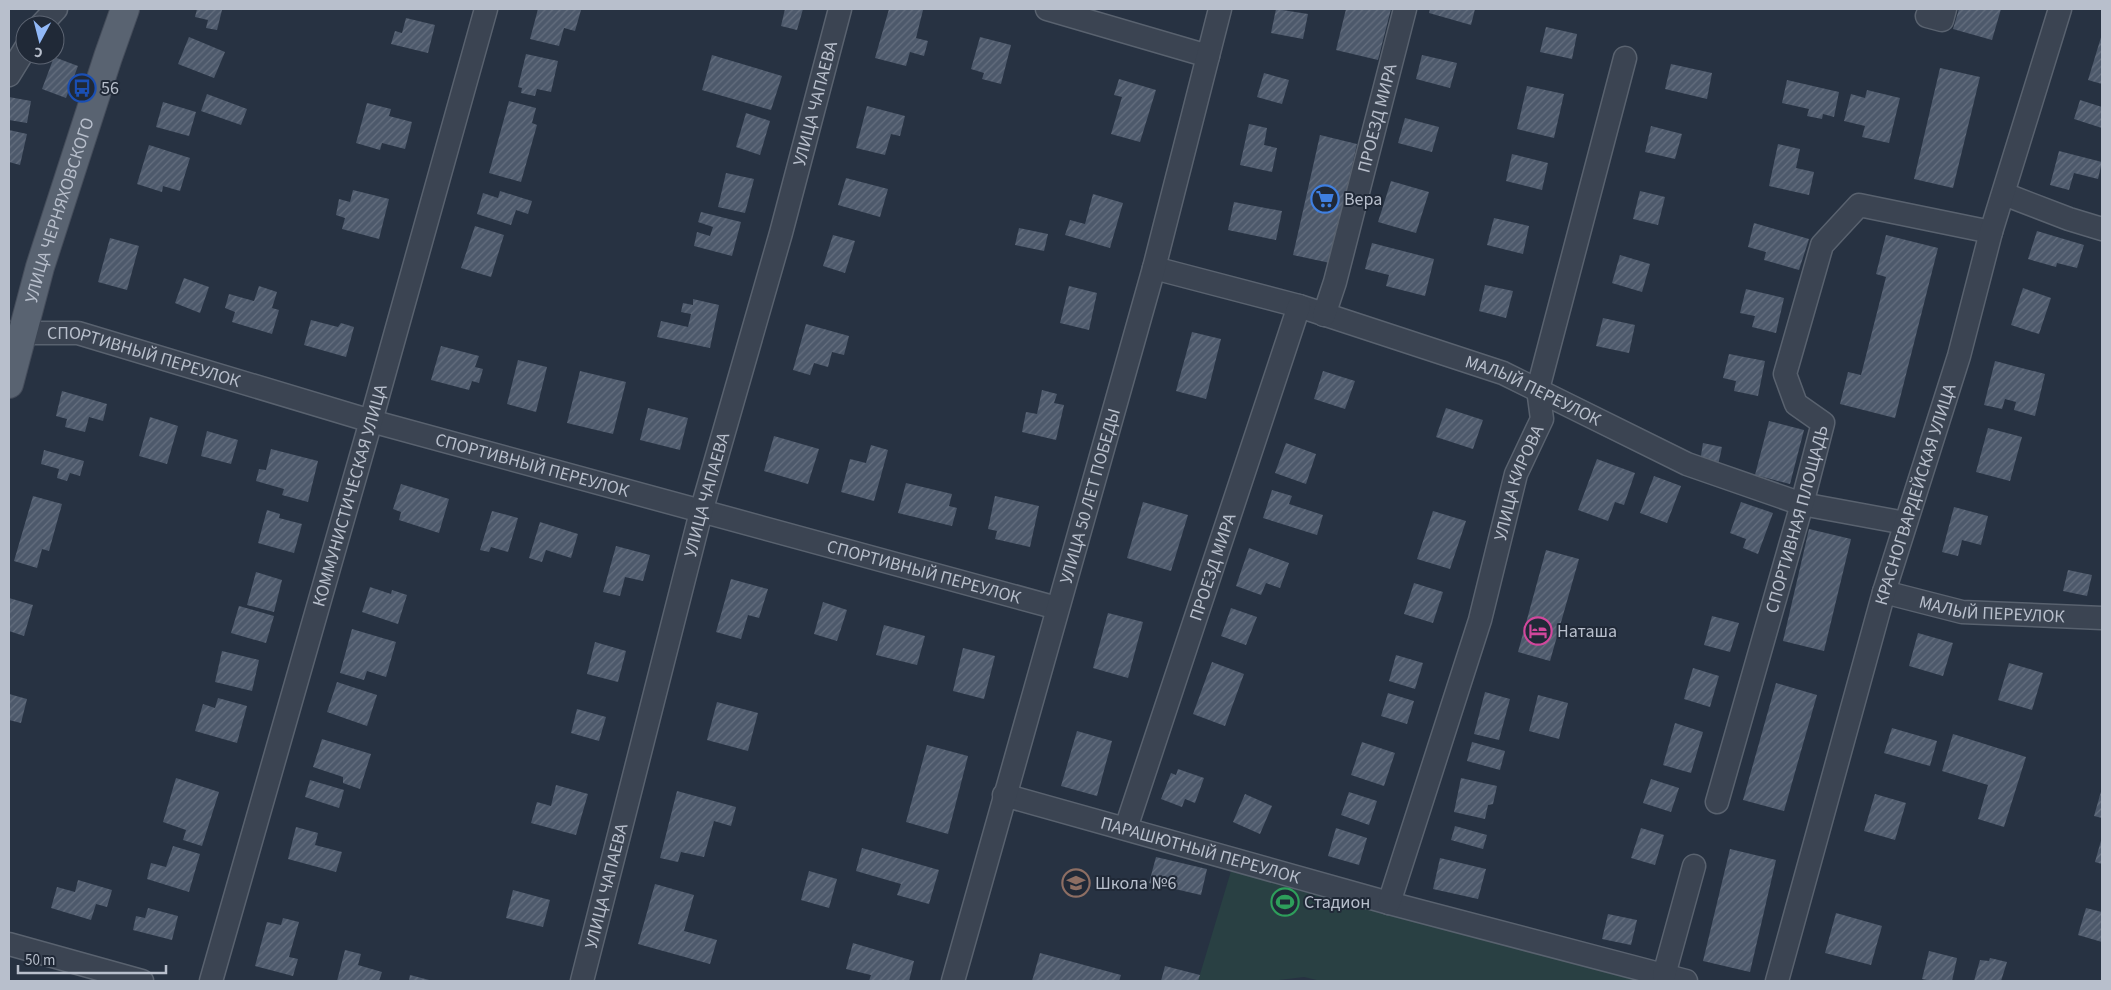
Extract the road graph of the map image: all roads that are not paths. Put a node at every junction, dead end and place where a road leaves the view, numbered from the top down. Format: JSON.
{"nodes":[{"id":1,"x":125,"y":9,"type":"edge"},
{"id":2,"x":486,"y":9,"type":"edge"},
{"id":3,"x":840,"y":9,"type":"edge"},
{"id":4,"x":1047,"y":9,"type":"edge"},
{"id":5,"x":1220,"y":9,"type":"edge"},
{"id":6,"x":1405,"y":9,"type":"edge"},
{"id":7,"x":2060,"y":9,"type":"edge"},
{"id":8,"x":1208,"y":56,"type":"junction"},
{"id":9,"x":1625,"y":58,"type":"dead end"},
{"id":10,"x":2004,"y":194,"type":"junction"},
{"id":11,"x":2102,"y":229,"type":"edge"},
{"id":12,"x":1991,"y":232,"type":"junction"},
{"id":13,"x":1154,"y":268,"type":"junction"},
{"id":14,"x":1299,"y":306,"type":"junction"},
{"id":15,"x":1324,"y":315,"type":"junction"},
{"id":16,"x":15,"y":334,"type":"edge"},
{"id":17,"x":9,"y":384,"type":"edge"},
{"id":18,"x":1538,"y":389,"type":"junction"},
{"id":19,"x":371,"y":422,"type":"junction"},
{"id":20,"x":1802,"y":504,"type":"junction"},
{"id":21,"x":701,"y":512,"type":"junction"},
{"id":22,"x":1905,"y":523,"type":"junction"},
{"id":23,"x":1884,"y":592,"type":"junction"},
{"id":24,"x":1057,"y":608,"type":"junction"},
{"id":25,"x":2102,"y":618,"type":"edge"},
{"id":26,"x":1004,"y":795,"type":"junction"},
{"id":27,"x":1717,"y":802,"type":"dead end"},
{"id":28,"x":1126,"y":828,"type":"junction"},
{"id":29,"x":1694,"y":866,"type":"dead end"},
{"id":30,"x":1389,"y":903,"type":"junction"},
{"id":31,"x":9,"y":944,"type":"edge"},
{"id":32,"x":1664,"y":976,"type":"junction"},
{"id":33,"x":142,"y":981,"type":"edge"},
{"id":34,"x":211,"y":981,"type":"edge"},
{"id":35,"x":582,"y":981,"type":"edge"},
{"id":36,"x":953,"y":981,"type":"edge"},
{"id":37,"x":1686,"y":981,"type":"edge"},
{"id":38,"x":1777,"y":981,"type":"edge"}],
"edges":[{"from":1,"to":16,"type":"main road","name":"УЛИЦА ЧЕРНЯХОВСКОГО"},
{"from":2,"to":19,"type":"street","name":"КОММУНИСТИЧЕСКАЯ УЛИЦА"},
{"from":3,"to":21,"type":"street","name":"УЛИЦА ЧАПАЕВА"},
{"from":4,"to":8,"type":"street"},
{"from":5,"to":8,"type":"street","name":"УЛИЦА 50 ЛЕТ ПОБЕДЫ"},
{"from":6,"to":15,"type":"street","name":"ПРОЕЗД МИРА"},
{"from":7,"to":10,"type":"street","name":"КРАСНОГВАРДЕЙСКАЯ УЛИЦА"},
{"from":8,"to":13,"type":"street","name":"УЛИЦА 50 ЛЕТ ПОБЕДЫ"},
{"from":9,"to":18,"type":"street","name":"УЛИЦА КИРОВА"},
{"from":10,"to":11,"type":"street"},
{"from":10,"to":12,"type":"street","name":"КРАСНОГВАРДЕЙСКАЯ УЛИЦА"},
{"from":12,"to":20,"type":"street","name":"СПОРТИВНАЯ ПЛОЩАДЬ"},
{"from":12,"to":22,"type":"street","name":"КРАСНОГВАРДЕЙСКАЯ УЛИЦА"},
{"from":13,"to":14,"type":"street","name":"МАЛЫЙ ПЕРЕУЛОК"},
{"from":13,"to":24,"type":"street","name":"УЛИЦА 50 ЛЕТ ПОБЕДЫ"},
{"from":14,"to":15,"type":"street","name":"МАЛЫЙ ПЕРЕУЛОК"},
{"from":14,"to":28,"type":"street","name":"ПРОЕЗД МИРА"},
{"from":15,"to":18,"type":"street","name":"МАЛЫЙ ПЕРЕУЛОК"},
{"from":16,"to":17,"type":"main road","name":"УЛИЦА ЧЕРНЯХОВСКОГО"},
{"from":16,"to":19,"type":"street","name":"СПОРТИВНЫЙ ПЕРЕУЛОК"},
{"from":18,"to":20,"type":"street","name":"МАЛЫЙ ПЕРЕУЛОК"},
{"from":18,"to":30,"type":"street","name":"УЛИЦА КИРОВА"},
{"from":19,"to":21,"type":"street","name":"СПОРТИВНЫЙ ПЕРЕУЛОК"},
{"from":19,"to":34,"type":"street","name":"КОММУНИСТИЧЕСКАЯ УЛИЦА"},
{"from":20,"to":22,"type":"street","name":"МАЛЫЙ ПЕРЕУЛОК"},
{"from":20,"to":27,"type":"street","name":"СПОРТИВНАЯ ПЛОЩАДЬ"},
{"from":21,"to":24,"type":"street","name":"СПОРТИВНЫЙ ПЕРЕУЛОК"},
{"from":21,"to":35,"type":"street","name":"УЛИЦА ЧАПАЕВА"},
{"from":22,"to":23,"type":"street","name":"КРАСНОГВАРДЕЙСКАЯ УЛИЦА"},
{"from":23,"to":25,"type":"street","name":"МАЛЫЙ ПЕРЕУЛОК"},
{"from":23,"to":38,"type":"street","name":"КРАСНОГВАРДЕЙСКАЯ УЛИЦА"},
{"from":24,"to":26,"type":"street","name":"УЛИЦА 50 ЛЕТ ПОБЕДЫ"},
{"from":26,"to":28,"type":"street","name":"ПАРАШЮТНЫЙ ПЕРЕУЛОК"},
{"from":26,"to":36,"type":"street","name":"УЛИЦА 50 ЛЕТ ПОБЕДЫ"},
{"from":28,"to":30,"type":"street","name":"ПАРАШЮТНЫЙ ПЕРЕУЛОК"},
{"from":29,"to":32,"type":"street"},
{"from":30,"to":32,"type":"street","name":"ПАРАШЮТНЫЙ ПЕРЕУЛОК"},
{"from":31,"to":33,"type":"street"},
{"from":32,"to":37,"type":"street","name":"ПАРАШЮТНЫЙ ПЕРЕУЛОК"}]}
